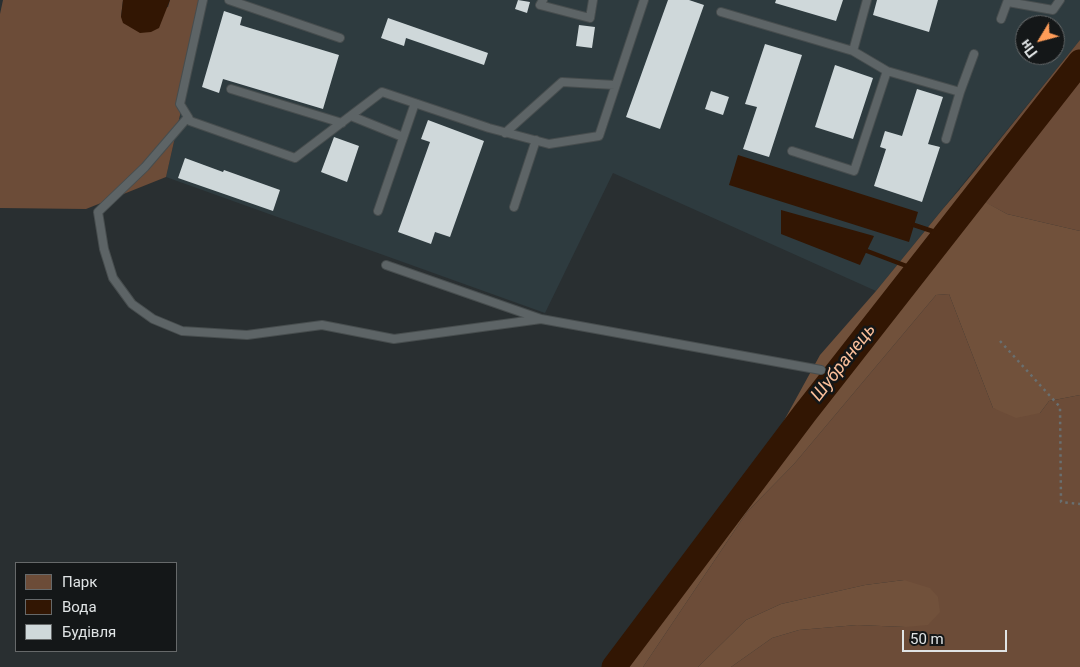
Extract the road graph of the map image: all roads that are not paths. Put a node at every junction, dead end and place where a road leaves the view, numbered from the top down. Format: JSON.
{"nodes":[{"id":1,"x":204,"y":0,"type":"edge"},
{"id":2,"x":229,"y":0,"type":"edge"},
{"id":3,"x":543,"y":0,"type":"edge"},
{"id":4,"x":593,"y":0,"type":"edge"},
{"id":5,"x":644,"y":0,"type":"edge"},
{"id":6,"x":867,"y":0,"type":"edge"},
{"id":7,"x":1060,"y":0,"type":"edge"},
{"id":8,"x":1008,"y":1,"type":"edge"},
{"id":9,"x":721,"y":12,"type":"dead end"},
{"id":10,"x":1001,"y":19,"type":"dead end"},
{"id":11,"x":340,"y":38,"type":"dead end"},
{"id":12,"x":853,"y":51,"type":"junction"},
{"id":13,"x":974,"y":54,"type":"dead end"},
{"id":14,"x":887,"y":72,"type":"junction"},
{"id":15,"x":615,"y":86,"type":"junction"},
{"id":16,"x":231,"y":89,"type":"dead end"},
{"id":17,"x":960,"y":92,"type":"junction"},
{"id":18,"x":415,"y":103,"type":"junction"},
{"id":19,"x":351,"y":116,"type":"junction"},
{"id":20,"x":188,"y":117,"type":"junction"},
{"id":21,"x":342,"y":123,"type":"junction"},
{"id":22,"x":505,"y":132,"type":"junction"},
{"id":23,"x":403,"y":137,"type":"junction"},
{"id":24,"x":946,"y":139,"type":"dead end"},
{"id":25,"x":536,"y":140,"type":"junction"},
{"id":26,"x":792,"y":151,"type":"dead end"},
{"id":27,"x":514,"y":207,"type":"dead end"},
{"id":28,"x":378,"y":211,"type":"dead end"},
{"id":29,"x":386,"y":265,"type":"dead end"},
{"id":30,"x":541,"y":319,"type":"junction"},
{"id":31,"x":822,"y":370,"type":"dead end"}],
"edges":[{"from":1,"to":20,"type":"lane"},
{"from":2,"to":11,"type":"lane"},
{"from":3,"to":4,"type":"lane"},
{"from":5,"to":15,"type":"lane"},
{"from":6,"to":12,"type":"lane"},
{"from":7,"to":8,"type":"lane"},
{"from":8,"to":10,"type":"lane"},
{"from":9,"to":12,"type":"lane"},
{"from":12,"to":14,"type":"lane"},
{"from":13,"to":17,"type":"lane"},
{"from":14,"to":17,"type":"lane"},
{"from":14,"to":26,"type":"lane"},
{"from":15,"to":22,"type":"lane"},
{"from":15,"to":25,"type":"lane"},
{"from":16,"to":21,"type":"lane"},
{"from":17,"to":24,"type":"lane"},
{"from":18,"to":19,"type":"lane"},
{"from":18,"to":22,"type":"lane"},
{"from":18,"to":23,"type":"lane"},
{"from":19,"to":21,"type":"lane"},
{"from":19,"to":23,"type":"lane"},
{"from":20,"to":21,"type":"lane"},
{"from":20,"to":30,"type":"lane"},
{"from":22,"to":25,"type":"lane"},
{"from":23,"to":28,"type":"lane"},
{"from":25,"to":27,"type":"lane"},
{"from":29,"to":30,"type":"lane"},
{"from":30,"to":31,"type":"lane"}]}
